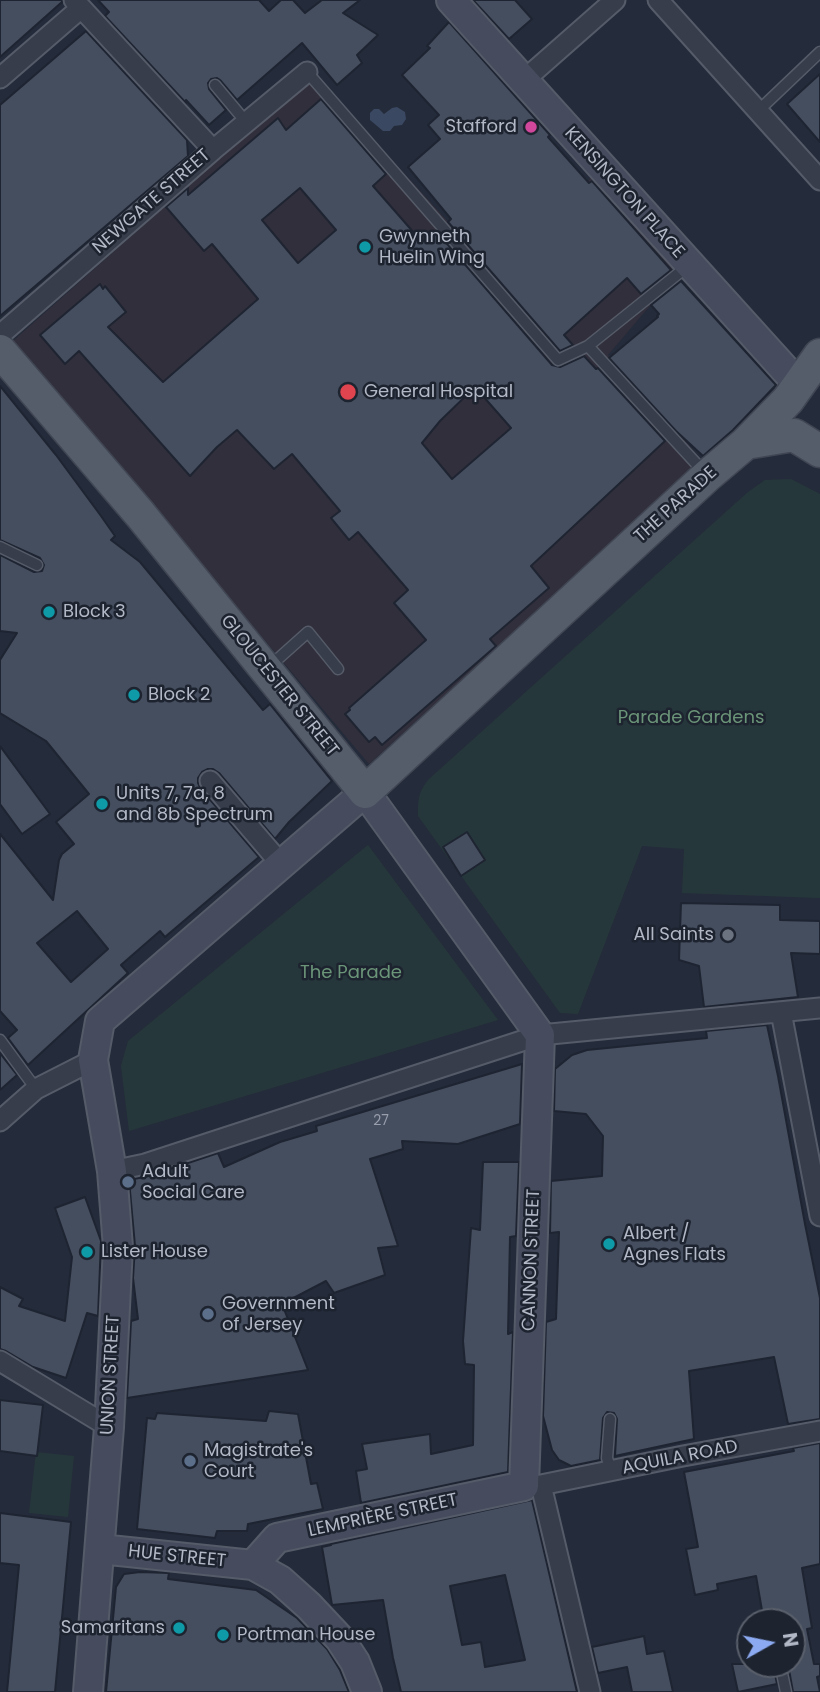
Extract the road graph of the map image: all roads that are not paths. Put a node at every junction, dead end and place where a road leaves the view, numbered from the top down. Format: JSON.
{"nodes":[{"id":1,"x":451,"y":0,"type":"edge"},
{"id":2,"x":615,"y":0,"type":"edge"},
{"id":3,"x":658,"y":0,"type":"edge"},
{"id":4,"x":82,"y":3,"type":"edge"},
{"id":5,"x":820,"y":52,"type":"edge"},
{"id":6,"x":307,"y":72,"type":"joint"},
{"id":7,"x":0,"y":78,"type":"edge"},
{"id":8,"x":523,"y":80,"type":"junction"},
{"id":9,"x":215,"y":85,"type":"dead end"},
{"id":10,"x":758,"y":111,"type":"junction"},
{"id":11,"x":246,"y":122,"type":"junction"},
{"id":12,"x":213,"y":150,"type":"junction"},
{"id":13,"x":820,"y":180,"type":"edge"},
{"id":14,"x":689,"y":264,"type":"junction"},
{"id":15,"x":0,"y":335,"type":"edge"},
{"id":16,"x":588,"y":346,"type":"junction"},
{"id":17,"x":0,"y":351,"type":"edge"},
{"id":18,"x":820,"y":355,"type":"edge"},
{"id":19,"x":787,"y":410,"type":"junction"},
{"id":20,"x":820,"y":451,"type":"edge"},
{"id":21,"x":707,"y":475,"type":"junction"},
{"id":22,"x":0,"y":547,"type":"edge"},
{"id":23,"x":37,"y":565,"type":"dead end"},
{"id":24,"x":266,"y":669,"type":"junction"},
{"id":25,"x":338,"y":669,"type":"dead end"},
{"id":26,"x":210,"y":780,"type":"dead end"},
{"id":27,"x":365,"y":792,"type":"junction"},
{"id":28,"x":281,"y":864,"type":"junction"},
{"id":29,"x":820,"y":1008,"type":"edge"},
{"id":30,"x":781,"y":1012,"type":"junction"},
{"id":31,"x":540,"y":1035,"type":"junction"},
{"id":32,"x":0,"y":1040,"type":"edge"},
{"id":33,"x":93,"y":1059,"type":"junction"},
{"id":34,"x":36,"y":1089,"type":"junction"},
{"id":35,"x":0,"y":1121,"type":"edge"},
{"id":36,"x":112,"y":1171,"type":"junction"},
{"id":37,"x":820,"y":1216,"type":"edge"},
{"id":38,"x":0,"y":1361,"type":"edge"},
{"id":39,"x":610,"y":1419,"type":"dead end"},
{"id":40,"x":109,"y":1427,"type":"junction"},
{"id":41,"x":820,"y":1431,"type":"edge"},
{"id":42,"x":611,"y":1471,"type":"junction"},
{"id":43,"x":532,"y":1485,"type":"junction"},
{"id":44,"x":100,"y":1549,"type":"junction"},
{"id":45,"x":253,"y":1565,"type":"junction"},
{"id":46,"x":88,"y":1692,"type":"edge"},
{"id":47,"x":368,"y":1692,"type":"edge"},
{"id":48,"x":590,"y":1692,"type":"edge"}],
"edges":[{"from":1,"to":8,"type":"main road","name":"KENSINGTON PLACE"},
{"from":2,"to":8,"type":"street"},
{"from":3,"to":10,"type":"street"},
{"from":4,"to":7,"type":"street"},
{"from":4,"to":12,"type":"street"},
{"from":5,"to":10,"type":"lane"},
{"from":6,"to":11,"type":"street","name":"NEWGATE STREET"},
{"from":6,"to":16,"type":"lane"},
{"from":8,"to":14,"type":"main road","name":"KENSINGTON PLACE"},
{"from":9,"to":11,"type":"lane"},
{"from":10,"to":13,"type":"street"},
{"from":11,"to":12,"type":"street","name":"NEWGATE STREET"},
{"from":12,"to":15,"type":"street","name":"NEWGATE STREET"},
{"from":14,"to":16,"type":"lane"},
{"from":14,"to":19,"type":"main road","name":"KENSINGTON PLACE"},
{"from":16,"to":21,"type":"lane"},
{"from":17,"to":24,"type":"main road","name":"GLOUCESTER STREET"},
{"from":18,"to":19,"type":"main road"},
{"from":19,"to":20,"type":"main road"},
{"from":19,"to":21,"type":"main road","name":"THE PARADE"},
{"from":21,"to":27,"type":"main road","name":"THE PARADE"},
{"from":22,"to":23,"type":"lane"},
{"from":24,"to":25,"type":"lane"},
{"from":24,"to":27,"type":"main road","name":"GLOUCESTER STREET"},
{"from":26,"to":28,"type":"street"},
{"from":27,"to":28,"type":"main road","name":"THE PARADE"},
{"from":27,"to":31,"type":"main road","name":"GLOUCESTER STREET"},
{"from":28,"to":33,"type":"main road","name":"THE PARADE"},
{"from":29,"to":30,"type":"street"},
{"from":30,"to":31,"type":"street"},
{"from":30,"to":37,"type":"street"},
{"from":31,"to":36,"type":"street"},
{"from":31,"to":43,"type":"main road","name":"CANNON STREET"},
{"from":32,"to":34,"type":"lane"},
{"from":33,"to":34,"type":"street"},
{"from":33,"to":36,"type":"main road","name":"UNION STREET"},
{"from":34,"to":35,"type":"street"},
{"from":36,"to":40,"type":"main road","name":"UNION STREET"},
{"from":38,"to":40,"type":"street"},
{"from":39,"to":42,"type":"lane"},
{"from":40,"to":44,"type":"main road","name":"UNION STREET"},
{"from":41,"to":42,"type":"street","name":"AQUILA ROAD"},
{"from":42,"to":43,"type":"street","name":"AQUILA ROAD"},
{"from":43,"to":45,"type":"main road","name":"LEMPRIÈRE STREET"},
{"from":43,"to":48,"type":"street"},
{"from":44,"to":45,"type":"main road","name":"HUE STREET"},
{"from":44,"to":46,"type":"main road","name":"UNION STREET"},
{"from":45,"to":47,"type":"main road"}]}
